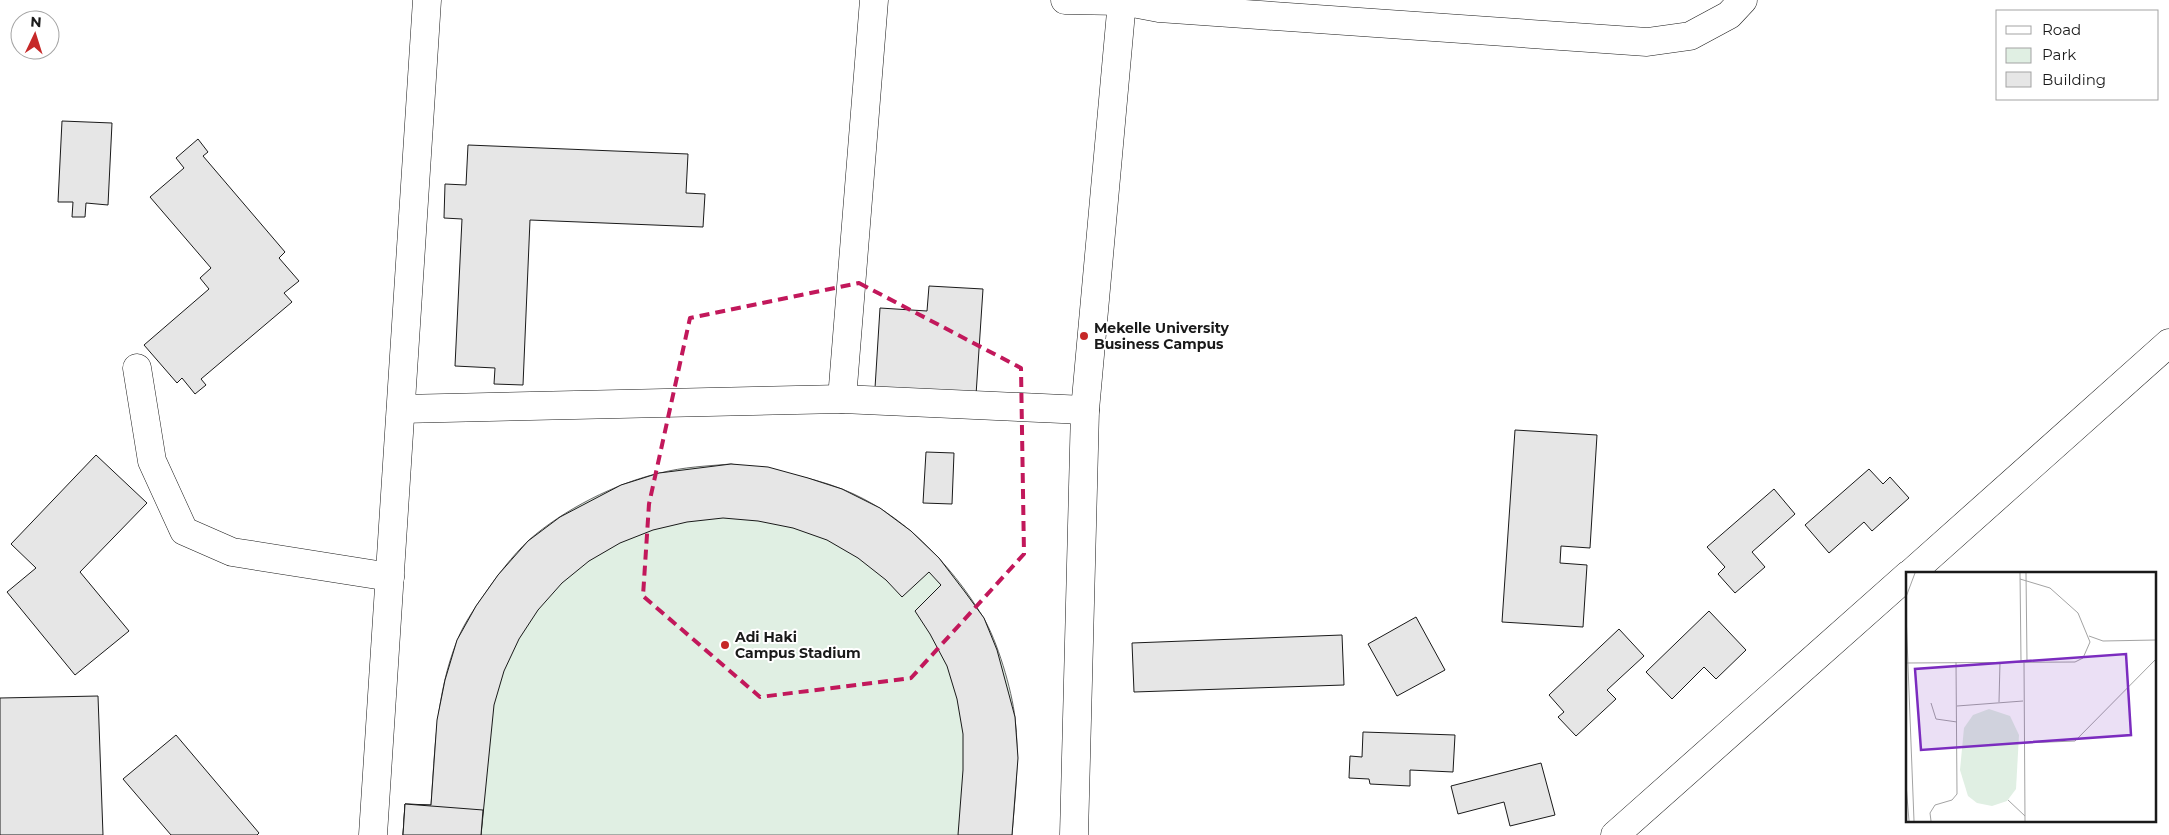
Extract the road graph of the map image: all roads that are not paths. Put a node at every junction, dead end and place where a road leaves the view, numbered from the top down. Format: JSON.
{"nodes":[{"id":1,"x":427,"y":0,"type":"edge"},
{"id":2,"x":874,"y":0,"type":"edge"},
{"id":3,"x":1081,"y":0,"type":"edge"},
{"id":4,"x":1743,"y":0,"type":"edge"},
{"id":5,"x":1122,"y":1,"type":"junction"},
{"id":6,"x":1159,"y":4,"type":"edge"},
{"id":7,"x":2169,"y":344,"type":"edge"},
{"id":8,"x":137,"y":368,"type":"dead end"},
{"id":9,"x":842,"y":399,"type":"junction"},
{"id":10,"x":401,"y":409,"type":"junction"},
{"id":11,"x":1085,"y":410,"type":"junction"},
{"id":12,"x":1912,"y":572,"type":"edge"},
{"id":13,"x":390,"y":577,"type":"junction"},
{"id":14,"x":1906,"y":578,"type":"edge"},
{"id":15,"x":373,"y":835,"type":"edge"},
{"id":16,"x":1074,"y":835,"type":"edge"},
{"id":17,"x":1615,"y":835,"type":"edge"}],
"edges":[{"from":1,"to":10,"type":"lane"},
{"from":2,"to":9,"type":"lane"},
{"from":3,"to":5,"type":"lane"},
{"from":4,"to":6,"type":"lane"},
{"from":5,"to":6,"type":"lane"},
{"from":5,"to":11,"type":"lane"},
{"from":7,"to":12,"type":"lane"},
{"from":8,"to":13,"type":"lane"},
{"from":9,"to":10,"type":"lane"},
{"from":9,"to":11,"type":"lane"},
{"from":10,"to":13,"type":"lane"},
{"from":11,"to":16,"type":"lane"},
{"from":13,"to":15,"type":"lane"},
{"from":14,"to":17,"type":"lane"}]}
